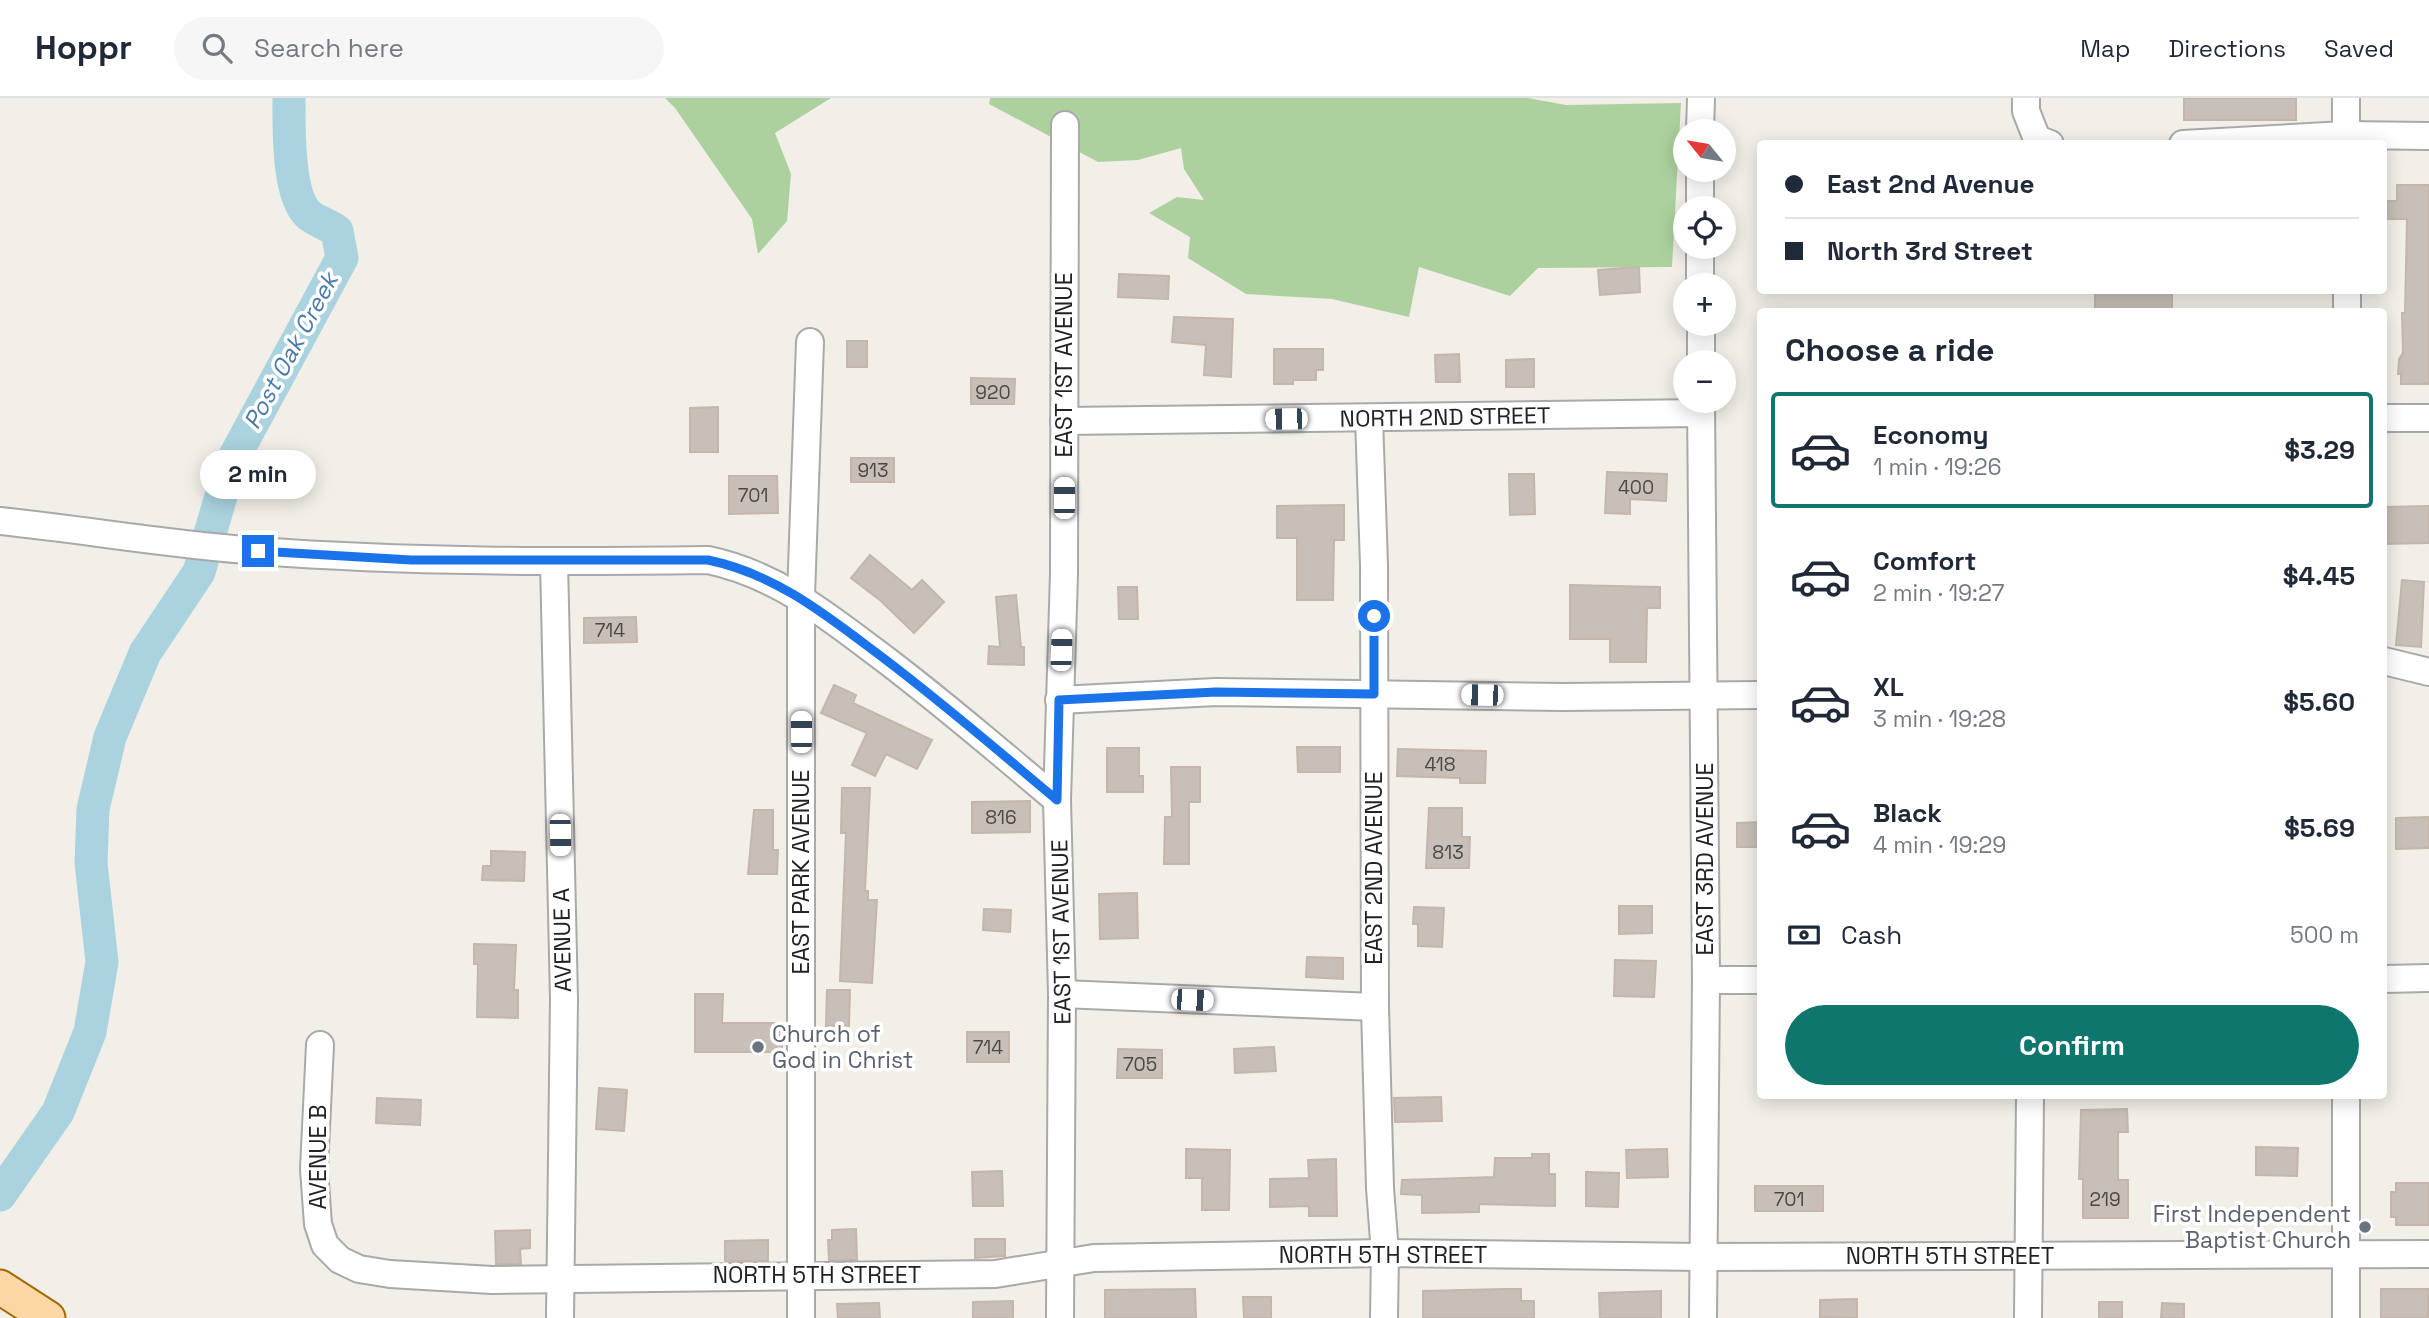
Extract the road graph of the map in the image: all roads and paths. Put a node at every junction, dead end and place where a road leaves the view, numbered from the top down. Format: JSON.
{"nodes":[{"id":1,"x":1701,"y":98,"type":"edge"},
{"id":2,"x":2026,"y":98,"type":"edge"},
{"id":3,"x":2346,"y":98,"type":"edge"},
{"id":4,"x":1700,"y":119,"type":"edge"},
{"id":5,"x":1065,"y":125,"type":"dead end"},
{"id":6,"x":2429,"y":136,"type":"edge"},
{"id":7,"x":2346,"y":139,"type":"edge"},
{"id":8,"x":2043,"y":140,"type":"edge"},
{"id":9,"x":2313,"y":140,"type":"edge"},
{"id":10,"x":810,"y":342,"type":"dead end"},
{"id":11,"x":1673,"y":408,"type":"edge"},
{"id":12,"x":1701,"y":413,"type":"edge"},
{"id":13,"x":1369,"y":418,"type":"junction"},
{"id":14,"x":2387,"y":418,"type":"edge"},
{"id":15,"x":2429,"y":418,"type":"edge"},
{"id":16,"x":1064,"y":421,"type":"junction"},
{"id":17,"x":0,"y":521,"type":"edge"},
{"id":18,"x":554,"y":562,"type":"junction"},
{"id":19,"x":801,"y":596,"type":"junction"},
{"id":20,"x":2387,"y":662,"type":"edge"},
{"id":21,"x":2429,"y":672,"type":"edge"},
{"id":22,"x":1374,"y":694,"type":"junction"},
{"id":23,"x":1704,"y":695,"type":"junction"},
{"id":24,"x":1757,"y":695,"type":"edge"},
{"id":25,"x":1059,"y":700,"type":"junction"},
{"id":26,"x":1057,"y":800,"type":"junction"},
{"id":27,"x":2429,"y":978,"type":"edge"},
{"id":28,"x":2387,"y":979,"type":"edge"},
{"id":29,"x":1706,"y":980,"type":"junction"},
{"id":30,"x":1757,"y":980,"type":"edge"},
{"id":31,"x":1062,"y":994,"type":"junction"},
{"id":32,"x":1375,"y":1007,"type":"junction"},
{"id":33,"x":320,"y":1045,"type":"dead end"},
{"id":34,"x":2030,"y":1099,"type":"edge"},
{"id":35,"x":2346,"y":1099,"type":"edge"},
{"id":36,"x":1385,"y":1253,"type":"junction"},
{"id":37,"x":2346,"y":1254,"type":"junction"},
{"id":38,"x":2429,"y":1254,"type":"edge"},
{"id":39,"x":2031,"y":1256,"type":"junction"},
{"id":40,"x":1702,"y":1257,"type":"junction"},
{"id":41,"x":340,"y":1261,"type":"joint"},
{"id":42,"x":1060,"y":1264,"type":"junction"},
{"id":43,"x":801,"y":1274,"type":"junction"},
{"id":44,"x":560,"y":1279,"type":"junction"},
{"id":45,"x":0,"y":1287,"type":"edge"},
{"id":46,"x":48,"y":1318,"type":"edge"},
{"id":47,"x":560,"y":1318,"type":"edge"},
{"id":48,"x":801,"y":1318,"type":"edge"},
{"id":49,"x":1060,"y":1318,"type":"edge"},
{"id":50,"x":1384,"y":1318,"type":"edge"},
{"id":51,"x":1703,"y":1318,"type":"edge"},
{"id":52,"x":2028,"y":1318,"type":"edge"},
{"id":53,"x":2346,"y":1318,"type":"edge"}],
"edges":[{"from":1,"to":4,"type":"street"},
{"from":2,"to":8,"type":"street"},
{"from":3,"to":7,"type":"street"},
{"from":5,"to":16,"type":"street","name":"EAST 1ST AVENUE"},
{"from":6,"to":7,"type":"street"},
{"from":7,"to":9,"type":"street"},
{"from":10,"to":19,"type":"street","name":"EAST PARK AVENUE"},
{"from":11,"to":13,"type":"street","name":"NORTH 2ND STREET"},
{"from":12,"to":23,"type":"street","name":"EAST 3RD AVENUE"},
{"from":13,"to":16,"type":"street","name":"NORTH 2ND STREET"},
{"from":13,"to":22,"type":"street","name":"EAST 2ND AVENUE"},
{"from":14,"to":15,"type":"street"},
{"from":16,"to":25,"type":"street","name":"EAST 1ST AVENUE"},
{"from":17,"to":18,"type":"street"},
{"from":18,"to":19,"type":"street"},
{"from":18,"to":44,"type":"street","name":"AVENUE A"},
{"from":19,"to":26,"type":"street"},
{"from":19,"to":43,"type":"street","name":"EAST PARK AVENUE"},
{"from":20,"to":21,"type":"street"},
{"from":22,"to":23,"type":"street"},
{"from":22,"to":25,"type":"street"},
{"from":22,"to":32,"type":"street","name":"EAST 2ND AVENUE"},
{"from":23,"to":24,"type":"street"},
{"from":23,"to":29,"type":"street","name":"EAST 3RD AVENUE"},
{"from":25,"to":26,"type":"street","name":"EAST 1ST AVENUE"},
{"from":26,"to":31,"type":"street","name":"EAST 1ST AVENUE"},
{"from":27,"to":28,"type":"street"},
{"from":29,"to":30,"type":"street"},
{"from":29,"to":40,"type":"street","name":"EAST 3RD AVENUE"},
{"from":31,"to":32,"type":"street"},
{"from":31,"to":42,"type":"street","name":"EAST 1ST AVENUE"},
{"from":32,"to":36,"type":"street","name":"EAST 2ND AVENUE"},
{"from":33,"to":41,"type":"street","name":"AVENUE B"},
{"from":34,"to":39,"type":"street"},
{"from":35,"to":37,"type":"street"},
{"from":36,"to":40,"type":"street","name":"NORTH 5TH STREET"},
{"from":36,"to":42,"type":"street","name":"NORTH 5TH STREET"},
{"from":36,"to":50,"type":"street","name":"EAST 2ND AVENUE"},
{"from":37,"to":38,"type":"street","name":"NORTH 5TH STREET"},
{"from":37,"to":39,"type":"street","name":"NORTH 5TH STREET"},
{"from":37,"to":53,"type":"street"},
{"from":39,"to":40,"type":"street","name":"NORTH 5TH STREET"},
{"from":39,"to":52,"type":"street"},
{"from":40,"to":51,"type":"street","name":"EAST 3RD AVENUE"},
{"from":41,"to":44,"type":"street","name":"NORTH 5TH STREET"},
{"from":42,"to":43,"type":"street","name":"NORTH 5TH STREET"},
{"from":42,"to":49,"type":"street","name":"EAST 1ST AVENUE"},
{"from":43,"to":44,"type":"street","name":"NORTH 5TH STREET"},
{"from":43,"to":48,"type":"street","name":"EAST PARK AVENUE"},
{"from":44,"to":47,"type":"street","name":"AVENUE A"},
{"from":45,"to":46,"type":"main road"}]}
